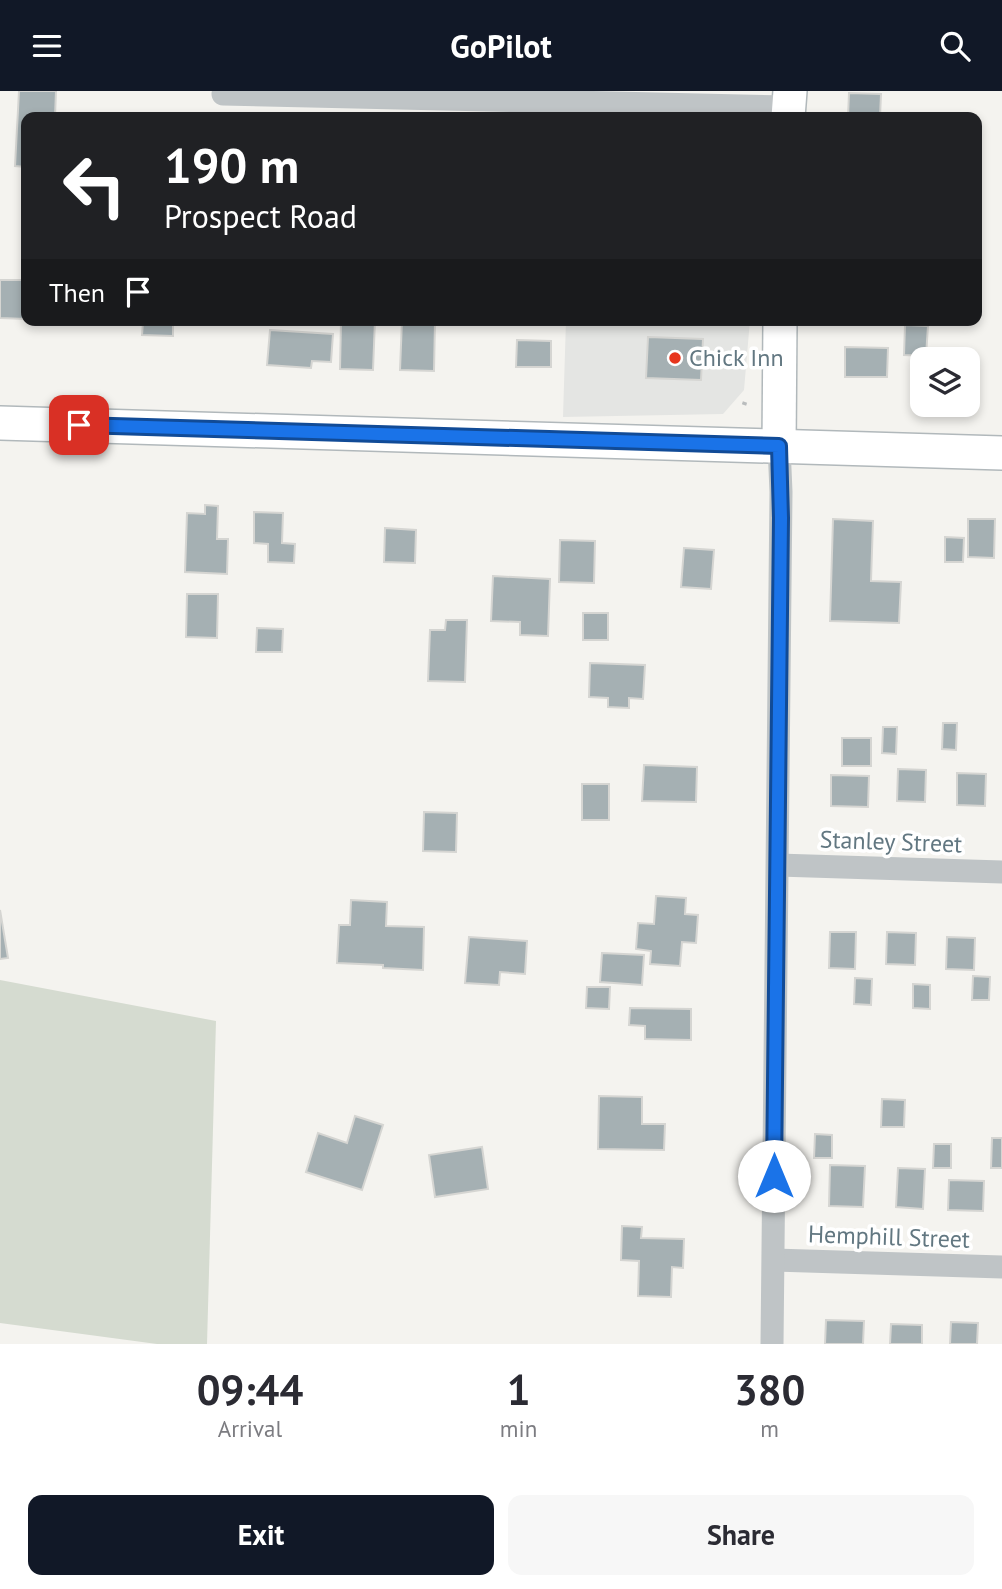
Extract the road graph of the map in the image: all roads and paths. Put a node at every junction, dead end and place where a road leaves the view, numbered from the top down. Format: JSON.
{"nodes":[{"id":1,"x":223,"y":95,"type":"dead end"},
{"id":2,"x":789,"y":105,"type":"edge"},
{"id":3,"x":780,"y":326,"type":"edge"},
{"id":4,"x":0,"y":423,"type":"edge"},
{"id":5,"x":779,"y":446,"type":"junction"},
{"id":6,"x":1002,"y":453,"type":"edge"},
{"id":7,"x":778,"y":865,"type":"junction"},
{"id":8,"x":1002,"y":872,"type":"edge"},
{"id":9,"x":774,"y":1260,"type":"junction"},
{"id":10,"x":1002,"y":1267,"type":"edge"},
{"id":11,"x":772,"y":1344,"type":"edge"}],
"edges":[{"from":1,"to":2,"type":"street"},
{"from":3,"to":5,"type":"main road"},
{"from":4,"to":5,"type":"main road"},
{"from":5,"to":6,"type":"main road"},
{"from":5,"to":7,"type":"street"},
{"from":7,"to":8,"type":"street","name":"Stanley Street"},
{"from":7,"to":9,"type":"street"},
{"from":9,"to":10,"type":"street","name":"Hemphill Street"},
{"from":9,"to":11,"type":"street"}]}
